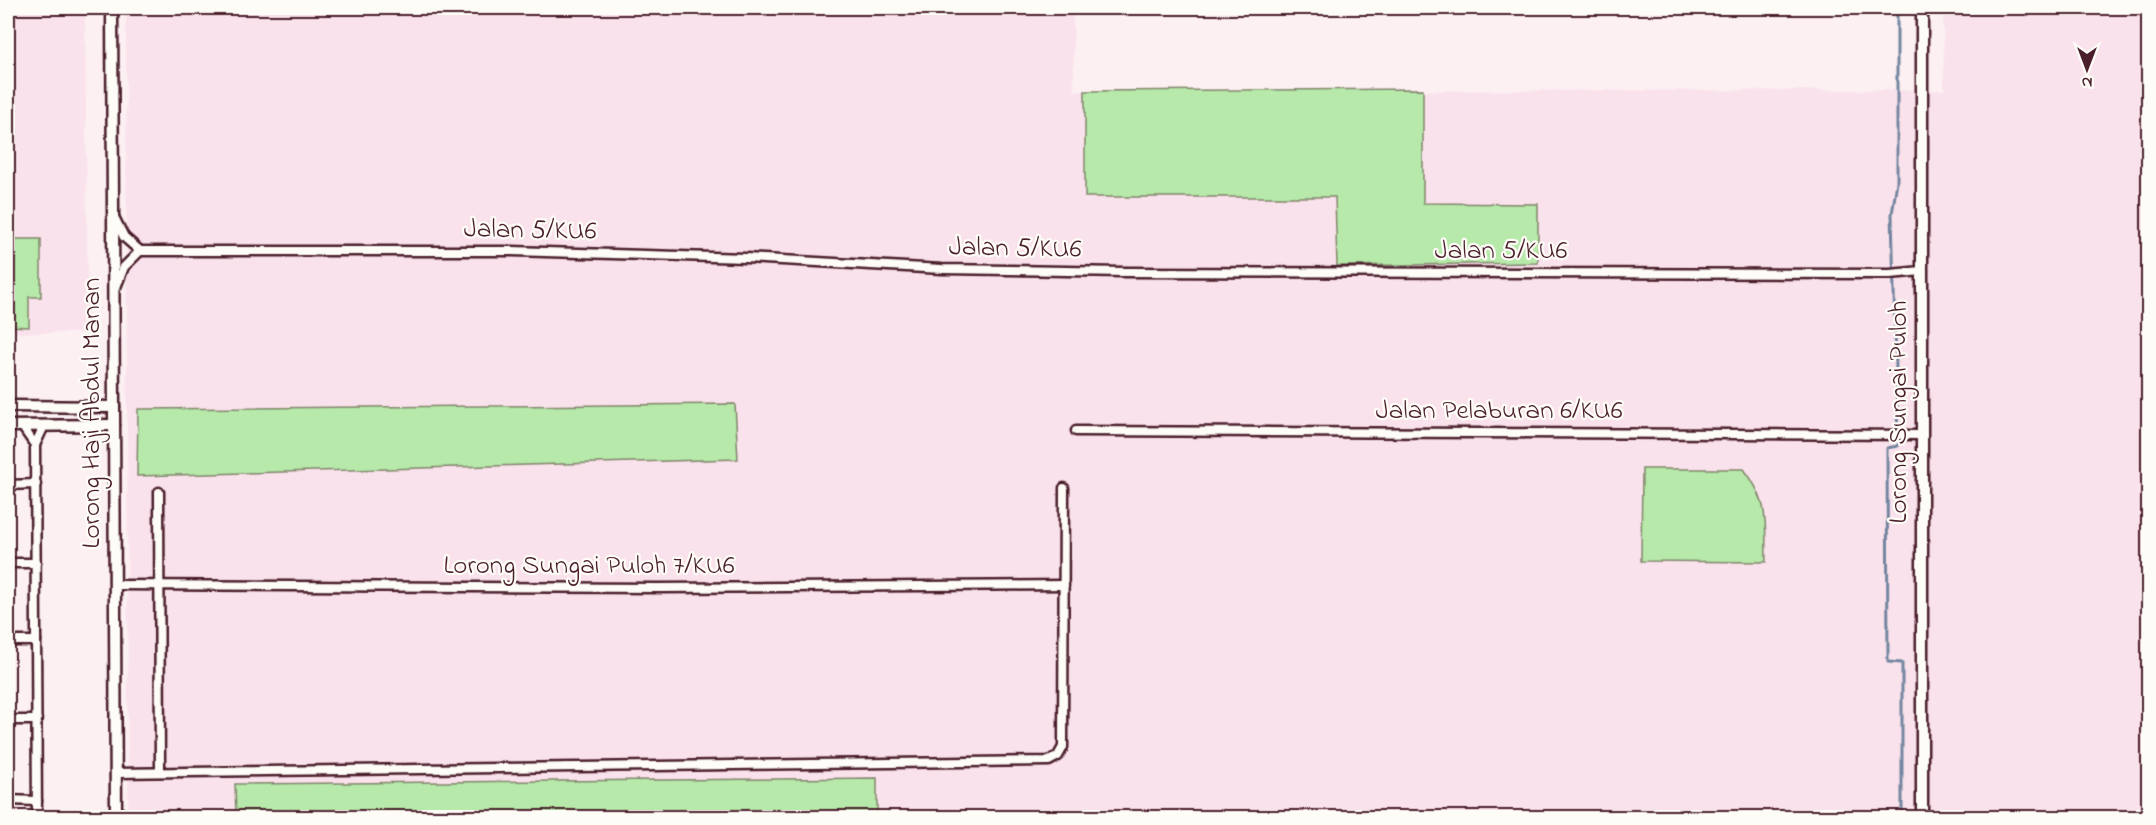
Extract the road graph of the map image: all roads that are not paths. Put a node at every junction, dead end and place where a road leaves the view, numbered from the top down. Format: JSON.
{"nodes":[{"id":1,"x":112,"y":8,"type":"edge"},
{"id":2,"x":1922,"y":8,"type":"edge"},
{"id":3,"x":114,"y":215,"type":"junction"},
{"id":4,"x":140,"y":251,"type":"junction"},
{"id":5,"x":1919,"y":272,"type":"junction"},
{"id":6,"x":114,"y":294,"type":"junction"},
{"id":7,"x":8,"y":406,"type":"edge"},
{"id":8,"x":114,"y":407,"type":"junction"},
{"id":9,"x":114,"y":425,"type":"junction"},
{"id":10,"x":8,"y":426,"type":"edge"},
{"id":11,"x":22,"y":426,"type":"junction"},
{"id":12,"x":44,"y":426,"type":"junction"},
{"id":13,"x":1076,"y":431,"type":"dead end"},
{"id":14,"x":1922,"y":435,"type":"junction"},
{"id":15,"x":35,"y":444,"type":"junction"},
{"id":16,"x":8,"y":484,"type":"edge"},
{"id":17,"x":36,"y":484,"type":"junction"},
{"id":18,"x":1064,"y":488,"type":"dead end"},
{"id":19,"x":159,"y":492,"type":"dead end"},
{"id":20,"x":8,"y":563,"type":"edge"},
{"id":21,"x":36,"y":563,"type":"junction"},
{"id":22,"x":115,"y":585,"type":"junction"},
{"id":23,"x":159,"y":585,"type":"junction"},
{"id":24,"x":1064,"y":585,"type":"junction"},
{"id":25,"x":8,"y":641,"type":"edge"},
{"id":26,"x":36,"y":641,"type":"junction"},
{"id":27,"x":8,"y":720,"type":"edge"},
{"id":28,"x":37,"y":720,"type":"junction"},
{"id":29,"x":160,"y":772,"type":"junction"},
{"id":30,"x":116,"y":773,"type":"junction"},
{"id":31,"x":8,"y":800,"type":"edge"},
{"id":32,"x":37,"y":801,"type":"junction"},
{"id":33,"x":37,"y":818,"type":"edge"},
{"id":34,"x":116,"y":818,"type":"edge"},
{"id":35,"x":1922,"y":818,"type":"edge"}],
"edges":[{"from":1,"to":3,"type":"street","name":"Lorong Haji Abdul Manan"},
{"from":2,"to":5,"type":"street","name":"Lorong Sungai Puloh"},
{"from":3,"to":4,"type":"street"},
{"from":3,"to":6,"type":"street","name":"Lorong Haji Abdul Manan"},
{"from":4,"to":5,"type":"street","name":"Jalan 5/KU6"},
{"from":4,"to":6,"type":"street"},
{"from":5,"to":14,"type":"street","name":"Lorong Sungai Puloh"},
{"from":6,"to":8,"type":"street","name":"Lorong Haji Abdul Manan"},
{"from":7,"to":8,"type":"street"},
{"from":8,"to":9,"type":"street","name":"Lorong Haji Abdul Manan"},
{"from":9,"to":12,"type":"street"},
{"from":9,"to":22,"type":"street","name":"Lorong Haji Abdul Manan"},
{"from":10,"to":11,"type":"street"},
{"from":11,"to":12,"type":"street"},
{"from":11,"to":15,"type":"street"},
{"from":12,"to":15,"type":"street"},
{"from":13,"to":14,"type":"street","name":"Jalan Pelaburan 6/KU6"},
{"from":14,"to":35,"type":"street","name":"Lorong Sungai Puloh"},
{"from":15,"to":17,"type":"street"},
{"from":16,"to":17,"type":"street"},
{"from":17,"to":21,"type":"street"},
{"from":18,"to":24,"type":"street"},
{"from":19,"to":23,"type":"street"},
{"from":20,"to":21,"type":"street"},
{"from":21,"to":26,"type":"street"},
{"from":22,"to":23,"type":"street","name":"Lorong Sungai Puloh 7/KU6"},
{"from":22,"to":30,"type":"street","name":"Lorong Haji Abdul Manan"},
{"from":23,"to":24,"type":"street","name":"Lorong Sungai Puloh 7/KU6"},
{"from":23,"to":29,"type":"street"},
{"from":24,"to":29,"type":"street"},
{"from":25,"to":26,"type":"street"},
{"from":26,"to":28,"type":"street"},
{"from":27,"to":28,"type":"street"},
{"from":28,"to":32,"type":"street"},
{"from":29,"to":30,"type":"street"},
{"from":30,"to":34,"type":"street","name":"Lorong Haji Abdul Manan"},
{"from":31,"to":32,"type":"street"},
{"from":32,"to":33,"type":"street"}]}
